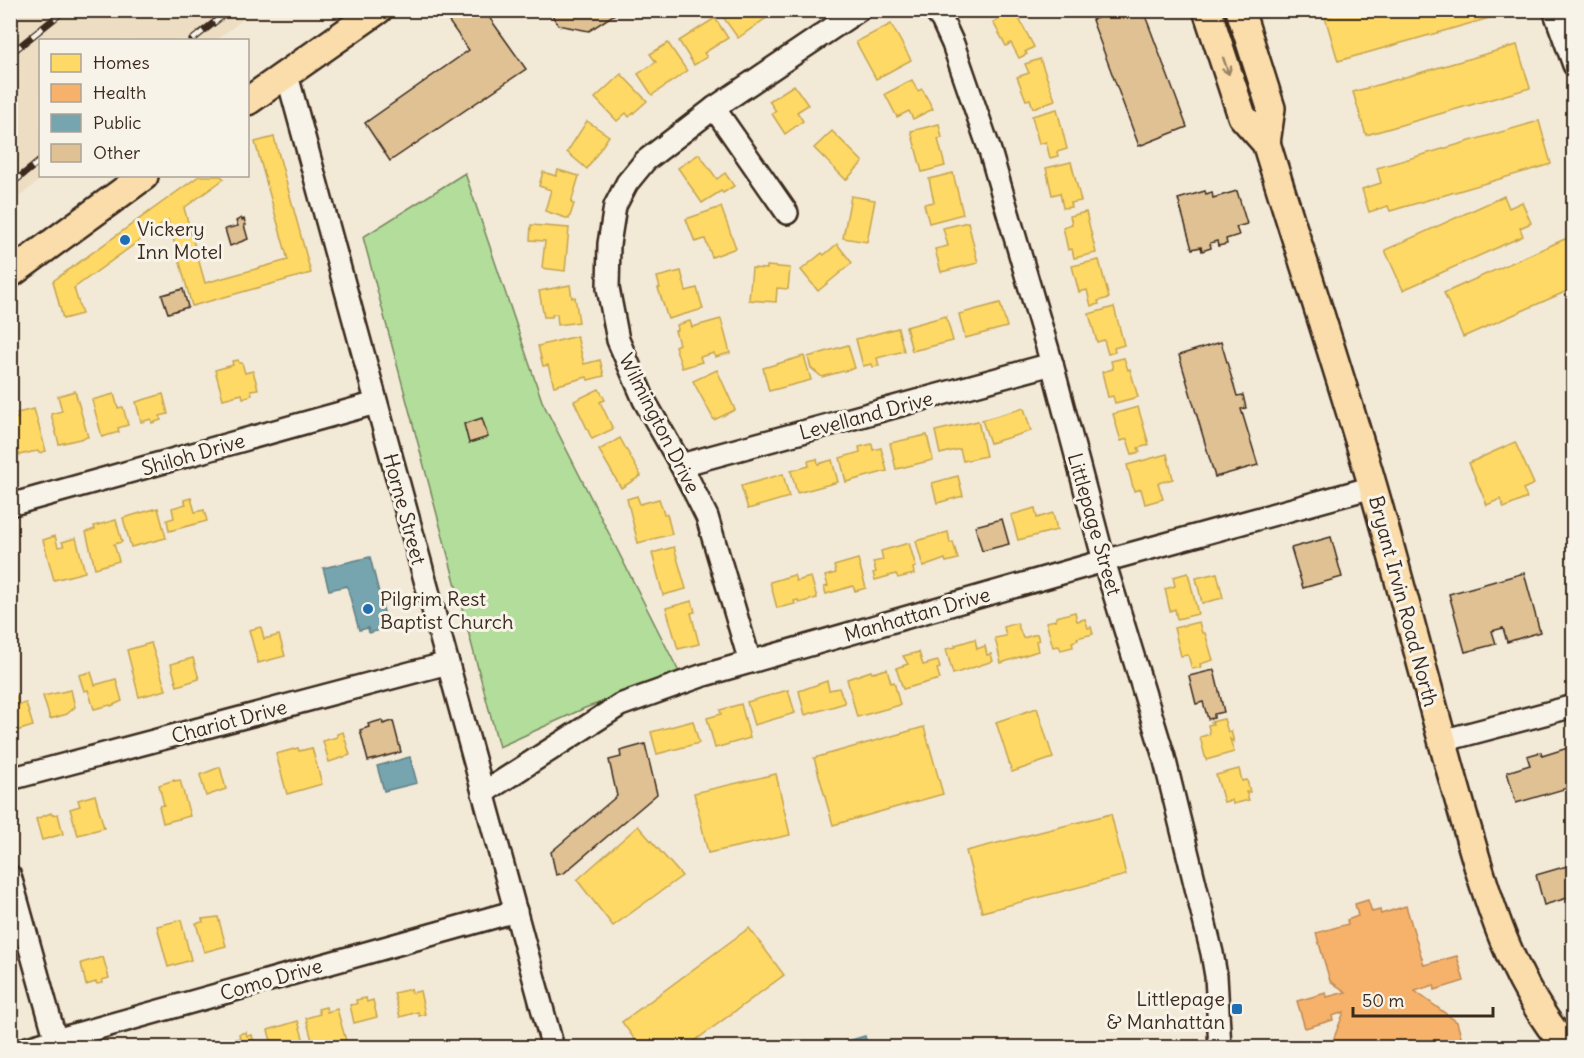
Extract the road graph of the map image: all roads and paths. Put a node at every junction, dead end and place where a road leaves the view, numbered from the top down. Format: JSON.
{"nodes":[{"id":1,"x":378,"y":10,"type":"edge"},
{"id":2,"x":859,"y":10,"type":"edge"},
{"id":3,"x":934,"y":10,"type":"edge"},
{"id":4,"x":1207,"y":10,"type":"edge"},
{"id":5,"x":1240,"y":10,"type":"edge"},
{"id":6,"x":1554,"y":10,"type":"edge"},
{"id":7,"x":1574,"y":65,"type":"edge"},
{"id":8,"x":286,"y":75,"type":"junction"},
{"id":9,"x":249,"y":100,"type":"edge"},
{"id":10,"x":714,"y":108,"type":"junction"},
{"id":11,"x":1266,"y":143,"type":"junction"},
{"id":12,"x":143,"y":177,"type":"edge"},
{"id":13,"x":787,"y":213,"type":"dead end"},
{"id":14,"x":10,"y":274,"type":"edge"},
{"id":15,"x":1052,"y":364,"type":"junction"},
{"id":16,"x":376,"y":403,"type":"junction"},
{"id":17,"x":681,"y":465,"type":"junction"},
{"id":18,"x":1373,"y":487,"type":"junction"},
{"id":19,"x":10,"y":505,"type":"edge"},
{"id":20,"x":1104,"y":561,"type":"junction"},
{"id":21,"x":750,"y":662,"type":"junction"},
{"id":22,"x":448,"y":663,"type":"junction"},
{"id":23,"x":1574,"y":706,"type":"edge"},
{"id":24,"x":1442,"y":741,"type":"junction"},
{"id":25,"x":10,"y":780,"type":"edge"},
{"id":26,"x":483,"y":793,"type":"junction"},
{"id":27,"x":10,"y":876,"type":"edge"},
{"id":28,"x":516,"y":911,"type":"junction"},
{"id":29,"x":56,"y":1043,"type":"edge"},
{"id":30,"x":27,"y":1047,"type":"edge"},
{"id":31,"x":553,"y":1047,"type":"edge"},
{"id":32,"x":1220,"y":1047,"type":"edge"},
{"id":33,"x":1567,"y":1047,"type":"edge"}],
"edges":[{"from":1,"to":8,"type":"main road"},
{"from":2,"to":10,"type":"street","name":"Wilmington Drive"},
{"from":3,"to":15,"type":"street","name":"Littlepage Street"},
{"from":4,"to":11,"type":"main road","name":"Bryant Irvin Road North","one_way":true},
{"from":5,"to":11,"type":"main road","name":"Bryant Irvin Road North"},
{"from":6,"to":7,"type":"street"},
{"from":8,"to":9,"type":"main road"},
{"from":8,"to":16,"type":"street","name":"Horne Street"},
{"from":10,"to":13,"type":"street"},
{"from":10,"to":17,"type":"street","name":"Wilmington Drive"},
{"from":11,"to":18,"type":"main road","name":"Bryant Irvin Road North"},
{"from":12,"to":14,"type":"main road"},
{"from":15,"to":17,"type":"street","name":"Levelland Drive"},
{"from":15,"to":20,"type":"street","name":"Littlepage Street"},
{"from":16,"to":19,"type":"street","name":"Shiloh Drive"},
{"from":16,"to":22,"type":"street","name":"Horne Street"},
{"from":17,"to":21,"type":"street","name":"Wilmington Drive"},
{"from":18,"to":20,"type":"street","name":"Manhattan Drive"},
{"from":18,"to":24,"type":"main road","name":"Bryant Irvin Road North"},
{"from":20,"to":21,"type":"street","name":"Manhattan Drive"},
{"from":20,"to":32,"type":"street","name":"Littlepage Street"},
{"from":21,"to":26,"type":"street","name":"Manhattan Drive"},
{"from":22,"to":25,"type":"street","name":"Chariot Drive"},
{"from":22,"to":26,"type":"street","name":"Horne Street"},
{"from":23,"to":24,"type":"street"},
{"from":24,"to":33,"type":"main road","name":"Bryant Irvin Road North"},
{"from":26,"to":28,"type":"street","name":"Horne Street"},
{"from":27,"to":29,"type":"street"},
{"from":28,"to":29,"type":"street","name":"Como Drive"},
{"from":28,"to":31,"type":"street","name":"Horne Street"},
{"from":29,"to":30,"type":"street","name":"Como Drive"}]}
